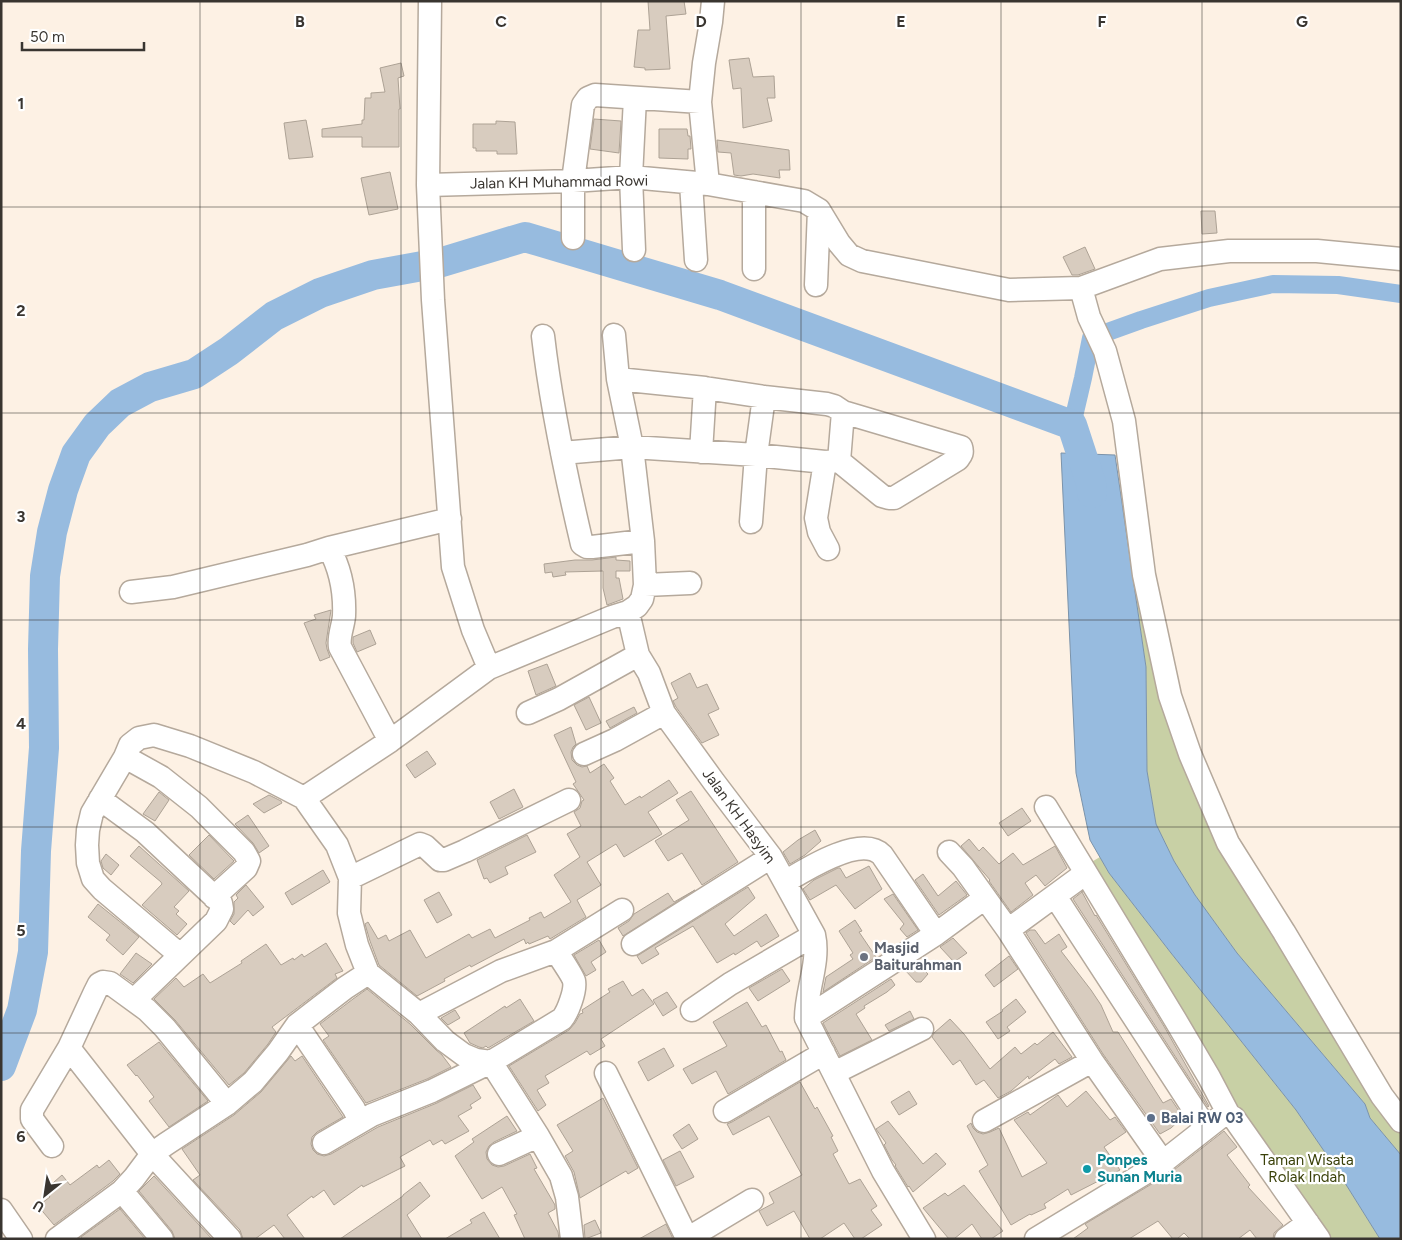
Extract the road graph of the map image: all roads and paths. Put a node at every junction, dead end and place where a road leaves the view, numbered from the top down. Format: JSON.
{"nodes":[{"id":1,"x":430,"y":1,"type":"edge"},
{"id":2,"x":714,"y":1,"type":"edge"},
{"id":3,"x":635,"y":98,"type":"junction"},
{"id":4,"x":700,"y":102,"type":"junction"},
{"id":5,"x":631,"y":177,"type":"junction"},
{"id":6,"x":573,"y":181,"type":"junction"},
{"id":7,"x":700,"y":183,"type":"junction"},
{"id":8,"x":428,"y":185,"type":"junction"},
{"id":9,"x":754,"y":192,"type":"junction"},
{"id":10,"x":818,"y":210,"type":"junction"},
{"id":11,"x":573,"y":238,"type":"dead end"},
{"id":12,"x":634,"y":250,"type":"dead end"},
{"id":13,"x":1401,"y":259,"type":"edge"},
{"id":14,"x":696,"y":260,"type":"dead end"},
{"id":15,"x":754,"y":269,"type":"dead end"},
{"id":16,"x":816,"y":285,"type":"dead end"},
{"id":17,"x":1081,"y":288,"type":"junction"},
{"id":18,"x":614,"y":335,"type":"dead end"},
{"id":19,"x":543,"y":336,"type":"dead end"},
{"id":20,"x":618,"y":380,"type":"junction"},
{"id":21,"x":705,"y":388,"type":"junction"},
{"id":22,"x":764,"y":396,"type":"junction"},
{"id":23,"x":843,"y":412,"type":"junction"},
{"id":24,"x":632,"y":447,"type":"junction"},
{"id":25,"x":701,"y":452,"type":"junction"},
{"id":26,"x":562,"y":453,"type":"junction"},
{"id":27,"x":756,"y":455,"type":"junction"},
{"id":28,"x":832,"y":462,"type":"junction"},
{"id":29,"x":450,"y":519,"type":"junction"},
{"id":30,"x":751,"y":522,"type":"dead end"},
{"id":31,"x":643,"y":541,"type":"junction"},
{"id":32,"x":329,"y":548,"type":"junction"},
{"id":33,"x":828,"y":549,"type":"dead end"},
{"id":34,"x":690,"y":583,"type":"dead end"},
{"id":35,"x":645,"y":585,"type":"junction"},
{"id":36,"x":131,"y":592,"type":"dead end"},
{"id":37,"x":628,"y":612,"type":"junction"},
{"id":38,"x":638,"y":655,"type":"junction"},
{"id":39,"x":489,"y":668,"type":"junction"},
{"id":40,"x":528,"y":713,"type":"dead end"},
{"id":41,"x":664,"y":713,"type":"junction"},
{"id":42,"x":390,"y":741,"type":"junction"},
{"id":43,"x":584,"y":754,"type":"dead end"},
{"id":44,"x":125,"y":757,"type":"junction"},
{"id":45,"x":304,"y":798,"type":"junction"},
{"id":46,"x":100,"y":799,"type":"junction"},
{"id":47,"x":569,"y":800,"type":"dead end"},
{"id":48,"x":1046,"y":807,"type":"dead end"},
{"id":49,"x":950,"y":852,"type":"dead end"},
{"id":50,"x":771,"y":856,"type":"junction"},
{"id":51,"x":1086,"y":873,"type":"junction"},
{"id":52,"x":350,"y":878,"type":"junction"},
{"id":53,"x":785,"y":882,"type":"junction"},
{"id":54,"x":1055,"y":896,"type":"junction"},
{"id":55,"x":214,"y":897,"type":"junction"},
{"id":56,"x":985,"y":898,"type":"junction"},
{"id":57,"x":622,"y":910,"type":"dead end"},
{"id":58,"x":1008,"y":930,"type":"junction"},
{"id":59,"x":936,"y":934,"type":"junction"},
{"id":60,"x":814,"y":936,"type":"junction"},
{"id":61,"x":633,"y":944,"type":"dead end"},
{"id":62,"x":556,"y":950,"type":"junction"},
{"id":63,"x":180,"y":956,"type":"junction"},
{"id":64,"x":368,"y":974,"type":"junction"},
{"id":65,"x":134,"y":1000,"type":"junction"},
{"id":66,"x":692,"y":1010,"type":"dead end"},
{"id":67,"x":419,"y":1014,"type":"junction"},
{"id":68,"x":806,"y":1018,"type":"junction"},
{"id":69,"x":297,"y":1026,"type":"junction"},
{"id":70,"x":922,"y":1029,"type":"dead end"},
{"id":71,"x":69,"y":1048,"type":"junction"},
{"id":72,"x":1092,"y":1061,"type":"junction"},
{"id":73,"x":491,"y":1062,"type":"junction"},
{"id":74,"x":829,"y":1063,"type":"junction"},
{"id":75,"x":606,"y":1073,"type":"dead end"},
{"id":76,"x":227,"y":1104,"type":"junction"},
{"id":77,"x":725,"y":1111,"type":"dead end"},
{"id":78,"x":1228,"y":1115,"type":"junction"},
{"id":79,"x":984,"y":1121,"type":"dead end"},
{"id":80,"x":1401,"y":1121,"type":"edge"},
{"id":81,"x":360,"y":1122,"type":"junction"},
{"id":82,"x":1206,"y":1128,"type":"junction"},
{"id":83,"x":538,"y":1136,"type":"junction"},
{"id":84,"x":324,"y":1143,"type":"dead end"},
{"id":85,"x":52,"y":1146,"type":"dead end"},
{"id":86,"x":152,"y":1154,"type":"junction"},
{"id":87,"x":499,"y":1154,"type":"dead end"},
{"id":88,"x":1163,"y":1162,"type":"junction"},
{"id":89,"x":122,"y":1191,"type":"junction"},
{"id":90,"x":752,"y":1200,"type":"dead end"},
{"id":91,"x":1,"y":1210,"type":"edge"},
{"id":92,"x":1314,"y":1231,"type":"edge"},
{"id":93,"x":21,"y":1239,"type":"edge"},
{"id":94,"x":58,"y":1239,"type":"edge"},
{"id":95,"x":162,"y":1239,"type":"edge"},
{"id":96,"x":230,"y":1239,"type":"edge"},
{"id":97,"x":572,"y":1239,"type":"edge"},
{"id":98,"x":687,"y":1239,"type":"edge"},
{"id":99,"x":924,"y":1239,"type":"edge"},
{"id":100,"x":1036,"y":1239,"type":"edge"},
{"id":101,"x":1286,"y":1239,"type":"edge"}],
"edges":[{"from":1,"to":8,"type":"street"},
{"from":2,"to":4,"type":"street"},
{"from":3,"to":4,"type":"street"},
{"from":3,"to":5,"type":"street"},
{"from":3,"to":6,"type":"street"},
{"from":4,"to":7,"type":"street"},
{"from":5,"to":6,"type":"street","name":"Jalan KH Muhammad Rowi"},
{"from":5,"to":7,"type":"street","name":"Jalan KH Muhammad Rowi"},
{"from":5,"to":12,"type":"street"},
{"from":6,"to":8,"type":"street","name":"Jalan KH Muhammad Rowi"},
{"from":6,"to":11,"type":"street"},
{"from":7,"to":9,"type":"street","name":"Jalan KH Muhammad Rowi"},
{"from":7,"to":14,"type":"street"},
{"from":8,"to":29,"type":"street"},
{"from":9,"to":10,"type":"street","name":"Jalan KH Muhammad Rowi"},
{"from":9,"to":15,"type":"street"},
{"from":10,"to":16,"type":"street"},
{"from":10,"to":17,"type":"street"},
{"from":13,"to":17,"type":"street"},
{"from":17,"to":80,"type":"street"},
{"from":18,"to":20,"type":"street"},
{"from":19,"to":26,"type":"street"},
{"from":20,"to":21,"type":"street"},
{"from":20,"to":24,"type":"street"},
{"from":21,"to":22,"type":"street"},
{"from":21,"to":25,"type":"street"},
{"from":22,"to":23,"type":"street"},
{"from":22,"to":27,"type":"street"},
{"from":23,"to":28,"type":"street"},
{"from":23,"to":28,"type":"street"},
{"from":24,"to":25,"type":"street"},
{"from":24,"to":26,"type":"street"},
{"from":24,"to":31,"type":"street"},
{"from":25,"to":27,"type":"street"},
{"from":26,"to":31,"type":"street"},
{"from":27,"to":28,"type":"street"},
{"from":27,"to":30,"type":"street"},
{"from":28,"to":33,"type":"street"},
{"from":29,"to":32,"type":"street"},
{"from":29,"to":39,"type":"street"},
{"from":31,"to":35,"type":"street"},
{"from":32,"to":36,"type":"street"},
{"from":32,"to":42,"type":"street"},
{"from":34,"to":35,"type":"street"},
{"from":35,"to":37,"type":"street"},
{"from":37,"to":38,"type":"street","name":"Jalan KH Hasyim"},
{"from":37,"to":39,"type":"street"},
{"from":38,"to":40,"type":"street"},
{"from":38,"to":41,"type":"street","name":"Jalan KH Hasyim"},
{"from":39,"to":42,"type":"street"},
{"from":41,"to":43,"type":"street"},
{"from":41,"to":50,"type":"street","name":"Jalan KH Hasyim"},
{"from":42,"to":45,"type":"street"},
{"from":44,"to":45,"type":"street"},
{"from":44,"to":46,"type":"street"},
{"from":44,"to":55,"type":"street"},
{"from":45,"to":52,"type":"street"},
{"from":46,"to":55,"type":"street"},
{"from":46,"to":63,"type":"street"},
{"from":47,"to":52,"type":"street"},
{"from":48,"to":51,"type":"street"},
{"from":49,"to":56,"type":"street"},
{"from":50,"to":53,"type":"street","name":"Jalan KH Hasyim"},
{"from":50,"to":61,"type":"street"},
{"from":51,"to":54,"type":"street"},
{"from":51,"to":78,"type":"street"},
{"from":52,"to":64,"type":"street"},
{"from":53,"to":59,"type":"street"},
{"from":53,"to":60,"type":"street","name":"Jalan KH Hasyim"},
{"from":54,"to":58,"type":"street"},
{"from":54,"to":82,"type":"street"},
{"from":55,"to":63,"type":"street"},
{"from":56,"to":58,"type":"street"},
{"from":56,"to":59,"type":"street"},
{"from":57,"to":62,"type":"street"},
{"from":58,"to":72,"type":"street"},
{"from":59,"to":68,"type":"street"},
{"from":60,"to":66,"type":"street"},
{"from":60,"to":68,"type":"street","name":"Jalan KH Hasyim"},
{"from":62,"to":67,"type":"street"},
{"from":62,"to":73,"type":"street"},
{"from":63,"to":65,"type":"street"},
{"from":64,"to":67,"type":"street"},
{"from":64,"to":69,"type":"street"},
{"from":65,"to":71,"type":"street"},
{"from":65,"to":76,"type":"street"},
{"from":67,"to":73,"type":"street"},
{"from":68,"to":74,"type":"street"},
{"from":69,"to":76,"type":"street"},
{"from":69,"to":81,"type":"street"},
{"from":70,"to":74,"type":"street"},
{"from":71,"to":85,"type":"street"},
{"from":71,"to":86,"type":"street"},
{"from":72,"to":79,"type":"street"},
{"from":72,"to":88,"type":"street"},
{"from":73,"to":81,"type":"street"},
{"from":73,"to":83,"type":"street"},
{"from":74,"to":77,"type":"street"},
{"from":74,"to":99,"type":"street"},
{"from":75,"to":98,"type":"street"},
{"from":76,"to":86,"type":"street"},
{"from":78,"to":82,"type":"street"},
{"from":78,"to":92,"type":"street"},
{"from":81,"to":84,"type":"street"},
{"from":82,"to":88,"type":"street"},
{"from":83,"to":87,"type":"street"},
{"from":83,"to":97,"type":"street"},
{"from":86,"to":89,"type":"street"},
{"from":86,"to":96,"type":"street"},
{"from":88,"to":100,"type":"street"},
{"from":89,"to":94,"type":"street"},
{"from":89,"to":95,"type":"street"},
{"from":90,"to":98,"type":"street"},
{"from":91,"to":93,"type":"street"},
{"from":92,"to":101,"type":"street"}]}
